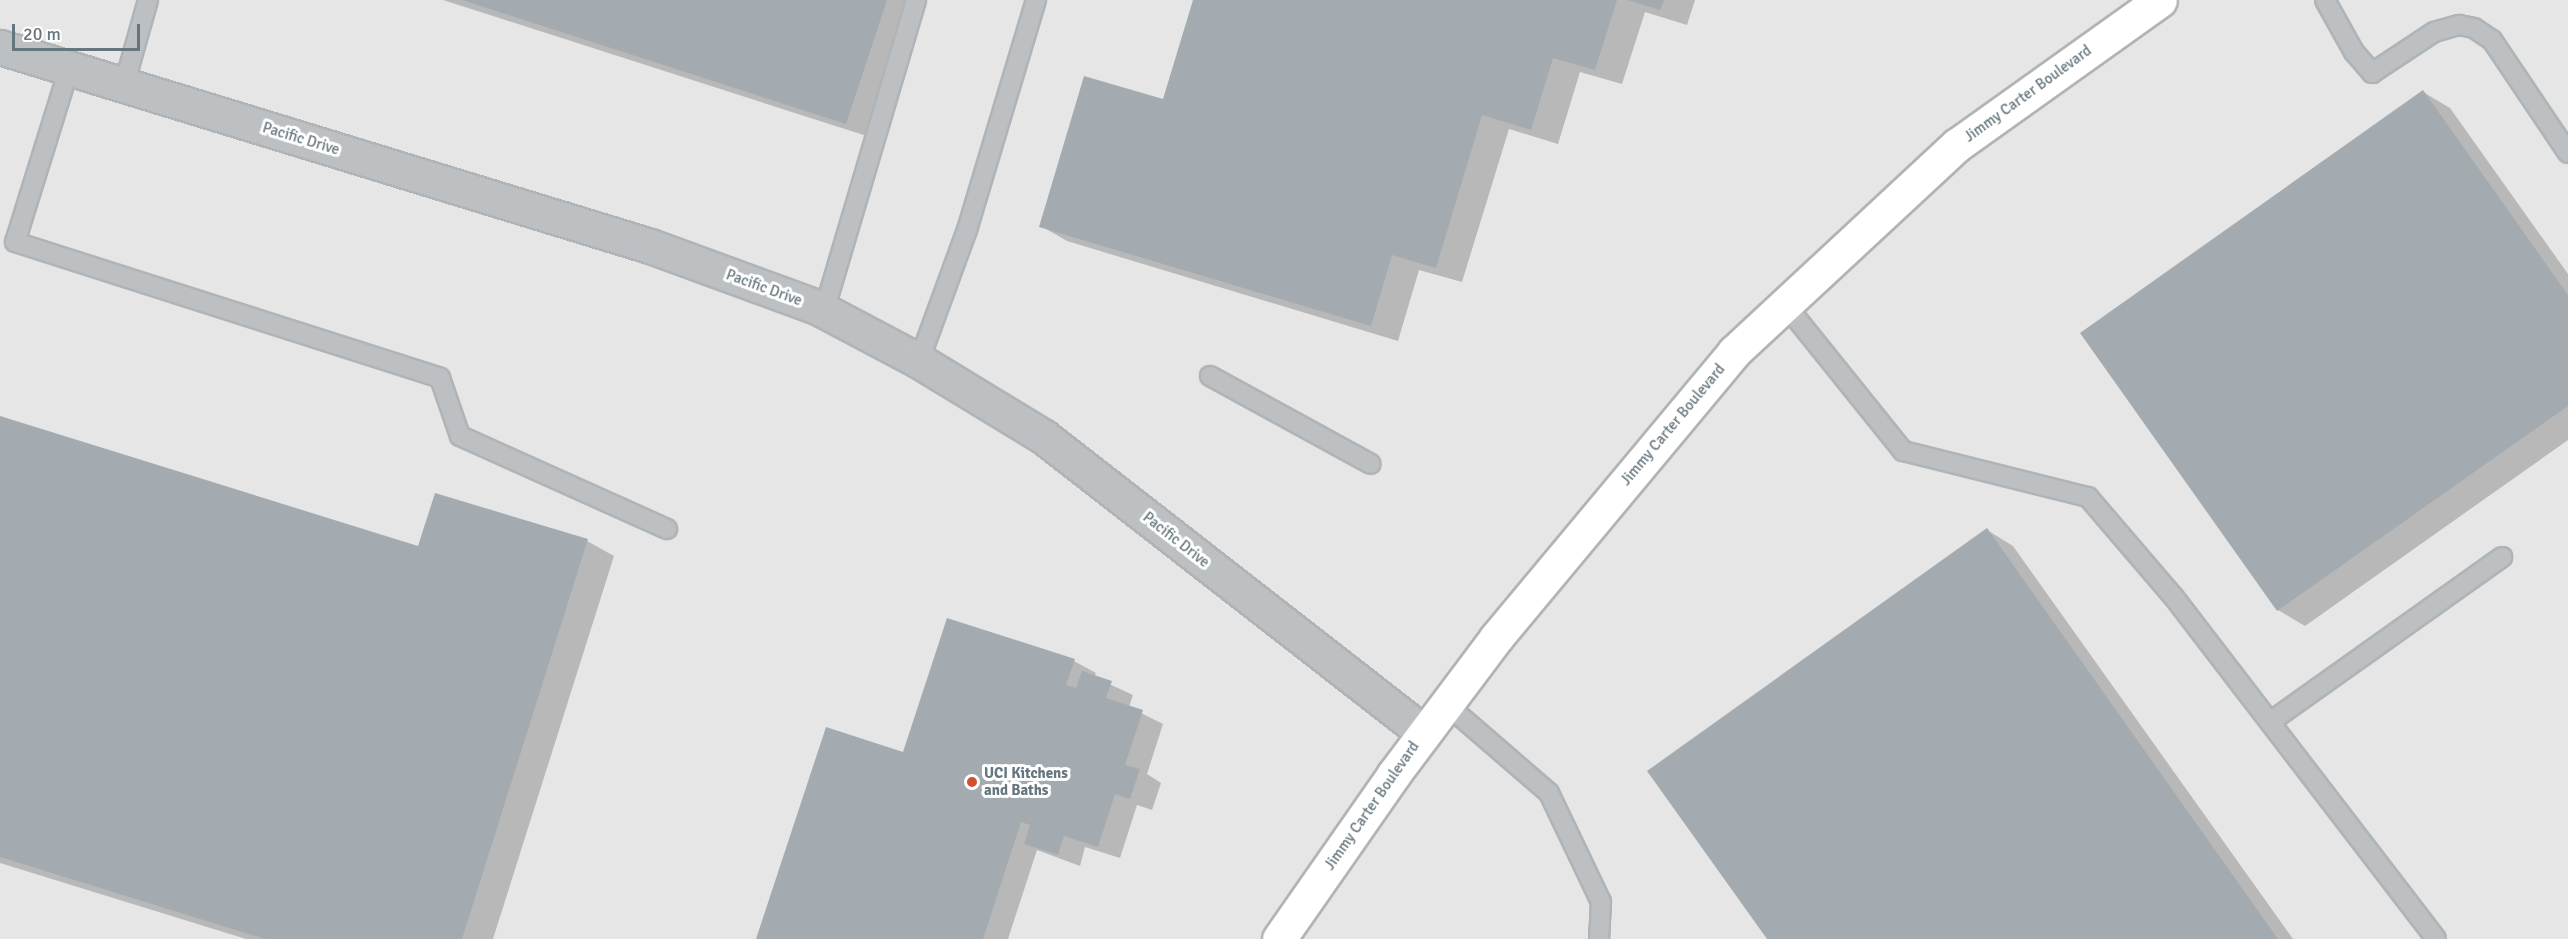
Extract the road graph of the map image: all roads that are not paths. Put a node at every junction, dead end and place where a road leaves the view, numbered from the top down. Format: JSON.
{"nodes":[{"id":1,"x":148,"y":0,"type":"edge"},
{"id":2,"x":916,"y":0,"type":"edge"},
{"id":3,"x":1036,"y":0,"type":"edge"},
{"id":4,"x":2160,"y":0,"type":"edge"},
{"id":5,"x":2325,"y":0,"type":"edge"},
{"id":6,"x":0,"y":47,"type":"edge"},
{"id":7,"x":69,"y":69,"type":"junction"},
{"id":8,"x":124,"y":85,"type":"junction"},
{"id":9,"x":2568,"y":153,"type":"edge"},
{"id":10,"x":1784,"y":303,"type":"junction"},
{"id":11,"x":824,"y":311,"type":"junction"},
{"id":12,"x":919,"y":361,"type":"junction"},
{"id":13,"x":1209,"y":376,"type":"dead end"},
{"id":14,"x":1371,"y":464,"type":"dead end"},
{"id":15,"x":667,"y":529,"type":"dead end"},
{"id":16,"x":2502,"y":557,"type":"dead end"},
{"id":17,"x":1446,"y":704,"type":"junction"},
{"id":18,"x":2270,"y":722,"type":"junction"},
{"id":19,"x":1424,"y":733,"type":"junction"},
{"id":20,"x":1279,"y":939,"type":"edge"},
{"id":21,"x":1599,"y":939,"type":"edge"},
{"id":22,"x":2436,"y":939,"type":"edge"}],
"edges":[{"from":1,"to":8,"type":"lane"},
{"from":2,"to":11,"type":"lane"},
{"from":3,"to":12,"type":"lane"},
{"from":4,"to":10,"type":"main road","name":"Jimmy Carter Boulevard"},
{"from":5,"to":9,"type":"lane"},
{"from":6,"to":7,"type":"street","name":"Pacific Drive"},
{"from":7,"to":8,"type":"street","name":"Pacific Drive"},
{"from":7,"to":15,"type":"lane"},
{"from":8,"to":11,"type":"street","name":"Pacific Drive"},
{"from":10,"to":17,"type":"main road","name":"Jimmy Carter Boulevard"},
{"from":10,"to":18,"type":"lane"},
{"from":11,"to":12,"type":"street","name":"Pacific Drive"},
{"from":12,"to":19,"type":"street","name":"Pacific Drive"},
{"from":13,"to":14,"type":"lane"},
{"from":16,"to":18,"type":"lane"},
{"from":17,"to":19,"type":"main road","name":"Jimmy Carter Boulevard"},
{"from":17,"to":21,"type":"lane"},
{"from":18,"to":22,"type":"lane"},
{"from":19,"to":20,"type":"main road","name":"Jimmy Carter Boulevard"}]}
